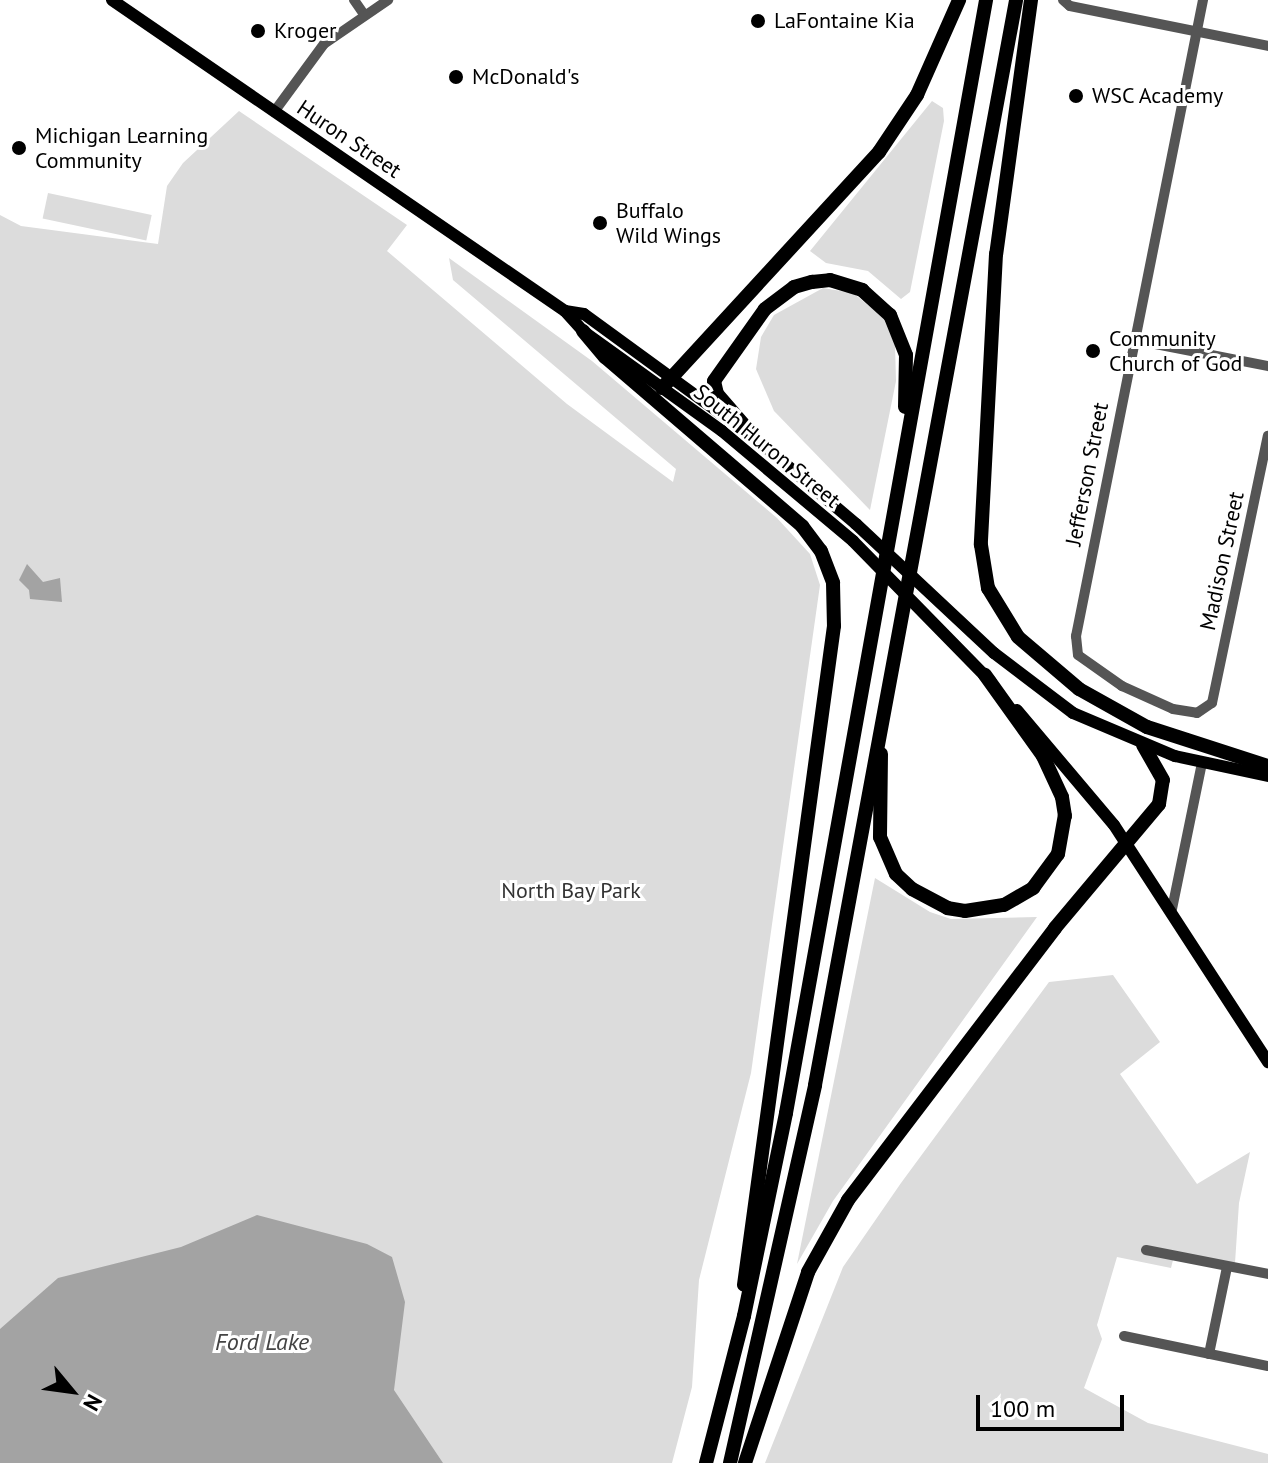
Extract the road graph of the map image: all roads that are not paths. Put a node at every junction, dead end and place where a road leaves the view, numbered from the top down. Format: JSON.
{"nodes":[{"id":1,"x":112,"y":0,"type":"edge"},
{"id":2,"x":354,"y":0,"type":"edge"},
{"id":3,"x":388,"y":0,"type":"edge"},
{"id":4,"x":959,"y":0,"type":"edge"},
{"id":5,"x":986,"y":0,"type":"edge"},
{"id":6,"x":1016,"y":0,"type":"edge"},
{"id":7,"x":1031,"y":0,"type":"edge"},
{"id":8,"x":1063,"y":0,"type":"edge"},
{"id":9,"x":1203,"y":0,"type":"edge"},
{"id":10,"x":363,"y":13,"type":"junction"},
{"id":11,"x":1197,"y":31,"type":"junction"},
{"id":12,"x":1268,"y":46,"type":"edge"},
{"id":13,"x":274,"y":112,"type":"junction"},
{"id":14,"x":565,"y":311,"type":"junction"},
{"id":15,"x":583,"y":331,"type":"junction"},
{"id":16,"x":1135,"y":340,"type":"junction"},
{"id":17,"x":1268,"y":366,"type":"edge"},
{"id":18,"x":671,"y":375,"type":"junction"},
{"id":19,"x":662,"y":388,"type":"junction"},
{"id":20,"x":1268,"y":436,"type":"edge"},
{"id":21,"x":906,"y":437,"type":"junction"},
{"id":22,"x":757,"y":440,"type":"junction"},
{"id":23,"x":985,"y":675,"type":"junction"},
{"id":24,"x":1216,"y":694,"type":"joint"},
{"id":25,"x":880,"y":730,"type":"junction"},
{"id":26,"x":1143,"y":745,"type":"junction"},
{"id":27,"x":1202,"y":763,"type":"junction"},
{"id":28,"x":1268,"y":766,"type":"edge"},
{"id":29,"x":1268,"y":776,"type":"edge"},
{"id":30,"x":1125,"y":843,"type":"junction"},
{"id":31,"x":1172,"y":909,"type":"junction"},
{"id":32,"x":1268,"y":1062,"type":"edge"},
{"id":33,"x":1146,"y":1250,"type":"dead end"},
{"id":34,"x":1227,"y":1267,"type":"junction"},
{"id":35,"x":1268,"y":1274,"type":"edge"},
{"id":36,"x":744,"y":1316,"type":"junction"},
{"id":37,"x":1124,"y":1336,"type":"dead end"},
{"id":38,"x":1209,"y":1354,"type":"junction"},
{"id":39,"x":1268,"y":1366,"type":"edge"},
{"id":40,"x":706,"y":1463,"type":"edge"},
{"id":41,"x":730,"y":1463,"type":"edge"},
{"id":42,"x":745,"y":1463,"type":"edge"}],
"edges":[{"from":1,"to":13,"type":"main road","name":"Huron Street"},
{"from":2,"to":10,"type":"street"},
{"from":3,"to":10,"type":"street"},
{"from":4,"to":18,"type":"highway"},
{"from":5,"to":21,"type":"highway"},
{"from":6,"to":25,"type":"highway"},
{"from":7,"to":28,"type":"highway"},
{"from":8,"to":11,"type":"street"},
{"from":9,"to":11,"type":"street","name":"Jefferson Street"},
{"from":10,"to":13,"type":"street"},
{"from":11,"to":12,"type":"street"},
{"from":11,"to":16,"type":"street","name":"Jefferson Street"},
{"from":13,"to":14,"type":"main road","name":"Huron Street"},
{"from":14,"to":15,"type":"main road","name":"South Huron Street"},
{"from":14,"to":18,"type":"main road","name":"South Huron Street"},
{"from":15,"to":19,"type":"main road","name":"South Huron Street"},
{"from":15,"to":36,"type":"highway"},
{"from":16,"to":17,"type":"street"},
{"from":16,"to":24,"type":"street","name":"Jefferson Street"},
{"from":18,"to":19,"type":"highway"},
{"from":18,"to":22,"type":"main road","name":"South Huron Street"},
{"from":19,"to":23,"type":"main road","name":"South Huron Street"},
{"from":20,"to":24,"type":"street","name":"Madison Street"},
{"from":21,"to":22,"type":"highway"},
{"from":21,"to":36,"type":"highway"},
{"from":22,"to":26,"type":"main road","name":"South Huron Street"},
{"from":23,"to":25,"type":"highway"},
{"from":23,"to":30,"type":"main road","name":"South Huron Street"},
{"from":25,"to":41,"type":"highway"},
{"from":26,"to":27,"type":"main road","name":"South Huron Street"},
{"from":26,"to":30,"type":"highway"},
{"from":27,"to":29,"type":"main road","name":"South Huron Street"},
{"from":27,"to":31,"type":"street"},
{"from":30,"to":31,"type":"main road","name":"South Huron Street"},
{"from":30,"to":42,"type":"highway"},
{"from":31,"to":32,"type":"main road","name":"South Huron Street"},
{"from":33,"to":34,"type":"street"},
{"from":34,"to":35,"type":"street"},
{"from":34,"to":38,"type":"street"},
{"from":36,"to":40,"type":"highway"},
{"from":37,"to":38,"type":"street"},
{"from":38,"to":39,"type":"street"}]}
